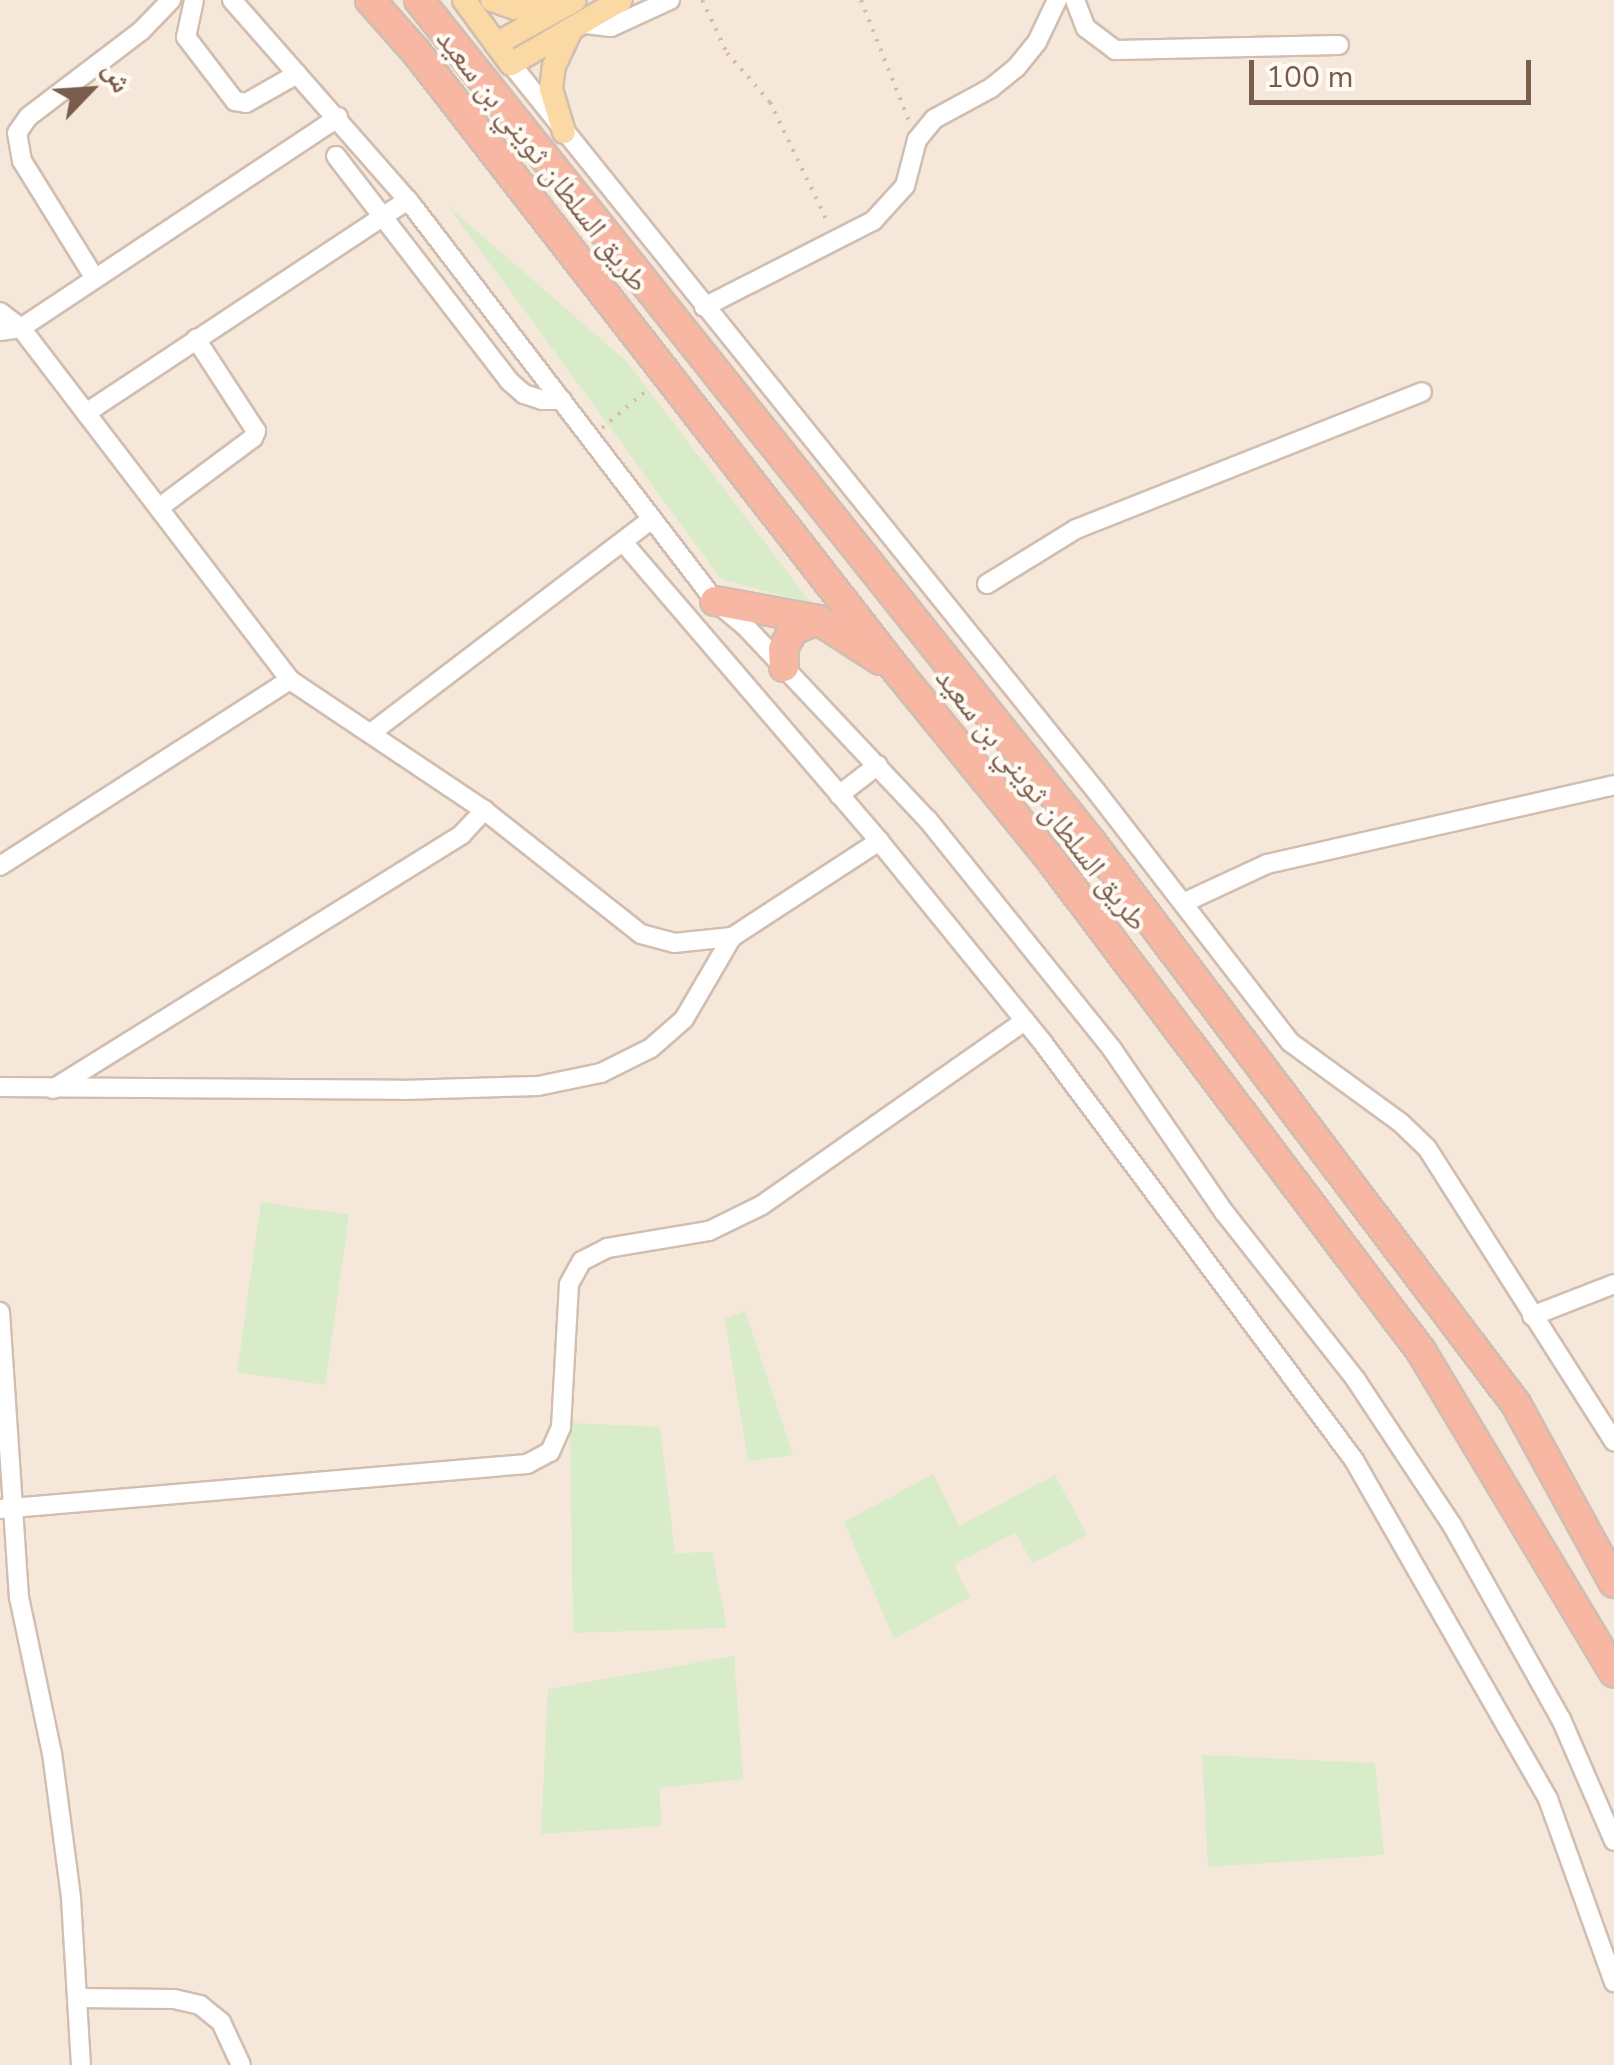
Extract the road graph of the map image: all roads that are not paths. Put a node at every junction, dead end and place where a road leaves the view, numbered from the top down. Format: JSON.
{"nodes":[{"id":1,"x":171,"y":0,"type":"edge"},
{"id":2,"x":194,"y":0,"type":"edge"},
{"id":3,"x":232,"y":0,"type":"edge"},
{"id":4,"x":370,"y":0,"type":"edge"},
{"id":5,"x":418,"y":0,"type":"edge"},
{"id":6,"x":464,"y":0,"type":"edge"},
{"id":7,"x":492,"y":0,"type":"edge"},
{"id":8,"x":622,"y":0,"type":"edge"},
{"id":9,"x":670,"y":0,"type":"edge"},
{"id":10,"x":1057,"y":0,"type":"edge"},
{"id":11,"x":1075,"y":0,"type":"edge"},
{"id":12,"x":572,"y":14,"type":"edge"},
{"id":13,"x":496,"y":44,"type":"junction"},
{"id":14,"x":1339,"y":45,"type":"dead end"},
{"id":15,"x":511,"y":64,"type":"junction"},
{"id":16,"x":297,"y":74,"type":"junction"},
{"id":17,"x":338,"y":118,"type":"junction"},
{"id":18,"x":564,"y":132,"type":"junction"},
{"id":19,"x":336,"y":156,"type":"dead end"},
{"id":20,"x":408,"y":200,"type":"junction"},
{"id":21,"x":386,"y":218,"type":"junction"},
{"id":22,"x":94,"y":277,"type":"junction"},
{"id":23,"x":704,"y":307,"type":"junction"},
{"id":24,"x":0,"y":312,"type":"edge"},
{"id":25,"x":21,"y":328,"type":"junction"},
{"id":26,"x":0,"y":331,"type":"edge"},
{"id":27,"x":196,"y":339,"type":"junction"},
{"id":28,"x":1422,"y":392,"type":"dead end"},
{"id":29,"x":562,"y":400,"type":"junction"},
{"id":30,"x":86,"y":413,"type":"junction"},
{"id":31,"x":160,"y":508,"type":"junction"},
{"id":32,"x":651,"y":520,"type":"junction"},
{"id":33,"x":622,"y":542,"type":"junction"},
{"id":34,"x":988,"y":584,"type":"dead end"},
{"id":35,"x":715,"y":600,"type":"junction"},
{"id":36,"x":818,"y":620,"type":"junction"},
{"id":37,"x":784,"y":667,"type":"junction"},
{"id":38,"x":899,"y":674,"type":"junction"},
{"id":39,"x":290,"y":680,"type":"junction"},
{"id":40,"x":370,"y":732,"type":"junction"},
{"id":41,"x":878,"y":765,"type":"junction"},
{"id":42,"x":1614,"y":785,"type":"edge"},
{"id":43,"x":839,"y":795,"type":"junction"},
{"id":44,"x":484,"y":810,"type":"junction"},
{"id":45,"x":879,"y":841,"type":"junction"},
{"id":46,"x":0,"y":866,"type":"edge"},
{"id":47,"x":1183,"y":903,"type":"junction"},
{"id":48,"x":732,"y":936,"type":"junction"},
{"id":49,"x":1025,"y":1021,"type":"junction"},
{"id":50,"x":0,"y":1088,"type":"edge"},
{"id":51,"x":53,"y":1089,"type":"junction"},
{"id":52,"x":1614,"y":1284,"type":"edge"},
{"id":53,"x":0,"y":1312,"type":"edge"},
{"id":54,"x":1532,"y":1316,"type":"junction"},
{"id":55,"x":1516,"y":1404,"type":"junction"},
{"id":56,"x":1614,"y":1442,"type":"edge"},
{"id":57,"x":5,"y":1509,"type":"edge"},
{"id":58,"x":1614,"y":1548,"type":"edge"},
{"id":59,"x":1614,"y":1584,"type":"edge"},
{"id":60,"x":1614,"y":1672,"type":"edge"},
{"id":61,"x":1614,"y":1840,"type":"edge"},
{"id":62,"x":1614,"y":1982,"type":"edge"},
{"id":63,"x":77,"y":1998,"type":"junction"},
{"id":64,"x":81,"y":2065,"type":"edge"},
{"id":65,"x":241,"y":2065,"type":"edge"}],
"edges":[{"from":1,"to":22,"type":"street"},
{"from":2,"to":16,"type":"street"},
{"from":3,"to":16,"type":"street"},
{"from":4,"to":38,"type":"highway","name":"طريق السلطان ثويني بن سعيد"},
{"from":5,"to":55,"type":"highway","name":"طريق السلطان ثويني بن سعيد"},
{"from":6,"to":13,"type":"main road"},
{"from":7,"to":12,"type":"main road"},
{"from":8,"to":12,"type":"main road"},
{"from":9,"to":12,"type":"street"},
{"from":10,"to":23,"type":"street"},
{"from":11,"to":14,"type":"street"},
{"from":12,"to":13,"type":"main road"},
{"from":12,"to":15,"type":"main road"},
{"from":12,"to":18,"type":"main road"},
{"from":13,"to":15,"type":"main road"},
{"from":15,"to":18,"type":"street"},
{"from":16,"to":17,"type":"street"},
{"from":17,"to":20,"type":"street"},
{"from":17,"to":22,"type":"street"},
{"from":18,"to":23,"type":"street"},
{"from":19,"to":21,"type":"street"},
{"from":20,"to":21,"type":"street"},
{"from":20,"to":29,"type":"street"},
{"from":21,"to":27,"type":"street"},
{"from":21,"to":29,"type":"street"},
{"from":22,"to":25,"type":"street"},
{"from":23,"to":47,"type":"street"},
{"from":24,"to":25,"type":"street"},
{"from":25,"to":26,"type":"street"},
{"from":25,"to":30,"type":"street"},
{"from":27,"to":30,"type":"street"},
{"from":27,"to":31,"type":"street"},
{"from":28,"to":34,"type":"street"},
{"from":29,"to":32,"type":"street"},
{"from":30,"to":31,"type":"street"},
{"from":31,"to":39,"type":"street"},
{"from":32,"to":33,"type":"street"},
{"from":32,"to":35,"type":"street"},
{"from":33,"to":40,"type":"street"},
{"from":33,"to":43,"type":"street"},
{"from":35,"to":36,"type":"highway"},
{"from":35,"to":37,"type":"street"},
{"from":36,"to":37,"type":"highway"},
{"from":36,"to":38,"type":"highway"},
{"from":37,"to":41,"type":"street"},
{"from":38,"to":60,"type":"highway","name":"طريق السلطان ثويني بن سعيد"},
{"from":39,"to":40,"type":"street"},
{"from":39,"to":46,"type":"street"},
{"from":40,"to":44,"type":"street"},
{"from":41,"to":43,"type":"street"},
{"from":41,"to":61,"type":"street"},
{"from":42,"to":47,"type":"street"},
{"from":43,"to":45,"type":"street"},
{"from":44,"to":48,"type":"street"},
{"from":44,"to":51,"type":"street"},
{"from":45,"to":48,"type":"street"},
{"from":45,"to":49,"type":"street"},
{"from":47,"to":54,"type":"street"},
{"from":48,"to":51,"type":"street"},
{"from":49,"to":57,"type":"street"},
{"from":49,"to":62,"type":"street"},
{"from":50,"to":51,"type":"street"},
{"from":52,"to":54,"type":"street"},
{"from":53,"to":57,"type":"street"},
{"from":54,"to":56,"type":"street"},
{"from":55,"to":58,"type":"highway"},
{"from":55,"to":59,"type":"highway","name":"طريق السلطان ثويني بن سعيد"},
{"from":57,"to":63,"type":"street"},
{"from":63,"to":64,"type":"street"},
{"from":63,"to":65,"type":"street"}]}
